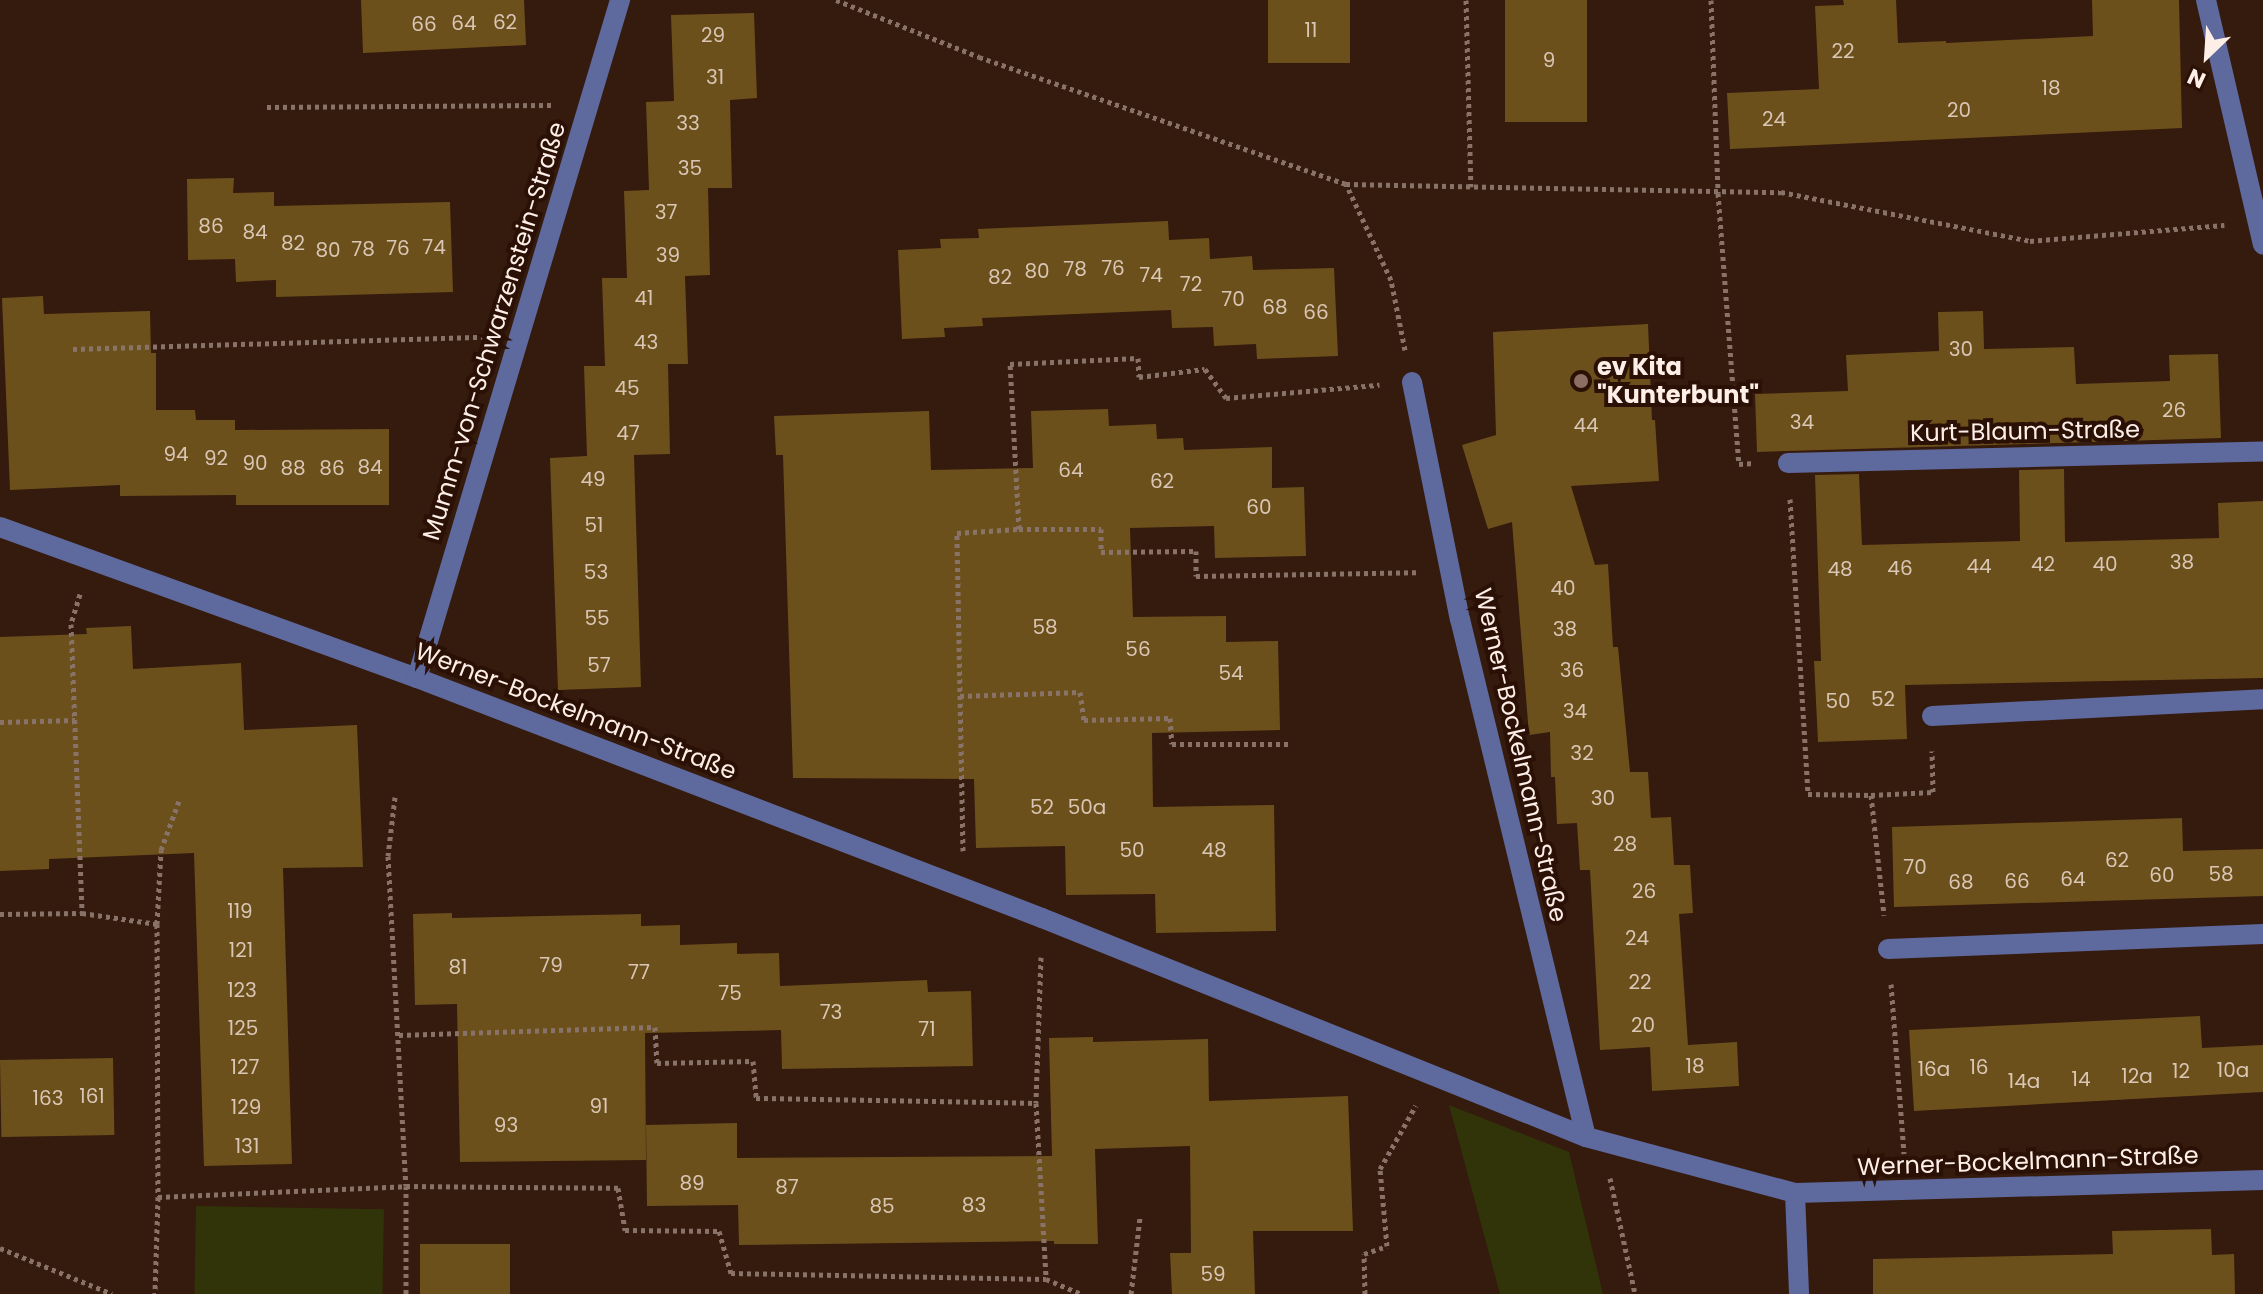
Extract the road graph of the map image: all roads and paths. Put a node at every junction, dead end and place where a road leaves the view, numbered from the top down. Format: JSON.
{"nodes":[{"id":1,"x":620,"y":0,"type":"edge"},
{"id":2,"x":836,"y":0,"type":"edge"},
{"id":3,"x":1466,"y":0,"type":"edge"},
{"id":4,"x":1711,"y":0,"type":"edge"},
{"id":5,"x":2206,"y":0,"type":"edge"},
{"id":6,"x":589,"y":105,"type":"junction"},
{"id":7,"x":267,"y":107,"type":"dead end"},
{"id":8,"x":1346,"y":184,"type":"junction"},
{"id":9,"x":1471,"y":187,"type":"junction"},
{"id":10,"x":1718,"y":193,"type":"junction"},
{"id":11,"x":2258,"y":223,"type":"junction"},
{"id":12,"x":2263,"y":244,"type":"edge"},
{"id":13,"x":520,"y":336,"type":"junction"},
{"id":14,"x":73,"y":349,"type":"dead end"},
{"id":15,"x":1412,"y":382,"type":"junction"},
{"id":16,"x":2263,"y":451,"type":"edge"},
{"id":17,"x":1788,"y":463,"type":"junction"},
{"id":18,"x":0,"y":527,"type":"edge"},
{"id":19,"x":1019,"y":529,"type":"junction"},
{"id":20,"x":89,"y":558,"type":"junction"},
{"id":21,"x":1451,"y":571,"type":"junction"},
{"id":22,"x":417,"y":678,"type":"junction"},
{"id":23,"x":960,"y":696,"type":"junction"},
{"id":24,"x":2263,"y":699,"type":"edge"},
{"id":25,"x":1932,"y":716,"type":"joint"},
{"id":26,"x":75,"y":720,"type":"junction"},
{"id":27,"x":0,"y":722,"type":"edge"},
{"id":28,"x":1289,"y":744,"type":"dead end"},
{"id":29,"x":1871,"y":795,"type":"junction"},
{"id":30,"x":395,"y":797,"type":"dead end"},
{"id":31,"x":180,"y":798,"type":"dead end"},
{"id":32,"x":964,"y":888,"type":"junction"},
{"id":33,"x":82,"y":913,"type":"junction"},
{"id":34,"x":0,"y":914,"type":"edge"},
{"id":35,"x":1042,"y":918,"type":"junction"},
{"id":36,"x":157,"y":924,"type":"junction"},
{"id":37,"x":2263,"y":934,"type":"edge"},
{"id":38,"x":1888,"y":949,"type":"junction"},
{"id":39,"x":399,"y":1035,"type":"junction"},
{"id":40,"x":1432,"y":1076,"type":"junction"},
{"id":41,"x":1036,"y":1103,"type":"junction"},
{"id":42,"x":1595,"y":1140,"type":"junction"},
{"id":43,"x":2263,"y":1180,"type":"edge"},
{"id":44,"x":406,"y":1186,"type":"junction"},
{"id":45,"x":1907,"y":1191,"type":"junction"},
{"id":46,"x":1795,"y":1193,"type":"junction"},
{"id":47,"x":158,"y":1197,"type":"junction"},
{"id":48,"x":1140,"y":1217,"type":"dead end"},
{"id":49,"x":0,"y":1248,"type":"edge"},
{"id":50,"x":1046,"y":1279,"type":"junction"},
{"id":51,"x":112,"y":1294,"type":"edge"},
{"id":52,"x":155,"y":1294,"type":"edge"},
{"id":53,"x":406,"y":1294,"type":"edge"},
{"id":54,"x":1081,"y":1294,"type":"edge"},
{"id":55,"x":1131,"y":1294,"type":"edge"},
{"id":56,"x":1365,"y":1294,"type":"edge"},
{"id":57,"x":1635,"y":1294,"type":"edge"},
{"id":58,"x":1799,"y":1294,"type":"edge"}],
"edges":[{"from":1,"to":6,"type":"street","name":"Mumm-von-Schwarzenstein-Straße"},
{"from":2,"to":8,"type":"path"},
{"from":3,"to":9,"type":"path"},
{"from":4,"to":10,"type":"path"},
{"from":5,"to":11,"type":"street"},
{"from":6,"to":7,"type":"path"},
{"from":6,"to":13,"type":"street","name":"Mumm-von-Schwarzenstein-Straße"},
{"from":8,"to":9,"type":"path"},
{"from":8,"to":15,"type":"path"},
{"from":9,"to":10,"type":"path"},
{"from":10,"to":11,"type":"path"},
{"from":10,"to":17,"type":"path"},
{"from":11,"to":12,"type":"street"},
{"from":13,"to":14,"type":"path"},
{"from":13,"to":22,"type":"street","name":"Mumm-von-Schwarzenstein-Straße"},
{"from":15,"to":19,"type":"path"},
{"from":15,"to":21,"type":"street","name":"Werner-Bockelmann-Straße"},
{"from":16,"to":17,"type":"street","name":"Kurt-Blaum-Straße"},
{"from":17,"to":29,"type":"path"},
{"from":18,"to":20,"type":"street","name":"Werner-Bockelmann-Straße"},
{"from":19,"to":21,"type":"path"},
{"from":19,"to":23,"type":"path"},
{"from":20,"to":22,"type":"street","name":"Werner-Bockelmann-Straße"},
{"from":20,"to":26,"type":"path"},
{"from":21,"to":42,"type":"street","name":"Werner-Bockelmann-Straße"},
{"from":22,"to":32,"type":"street","name":"Werner-Bockelmann-Straße"},
{"from":23,"to":28,"type":"path"},
{"from":23,"to":32,"type":"path"},
{"from":24,"to":25,"type":"street"},
{"from":25,"to":29,"type":"path"},
{"from":26,"to":27,"type":"path"},
{"from":26,"to":33,"type":"path"},
{"from":29,"to":38,"type":"path"},
{"from":30,"to":39,"type":"path"},
{"from":31,"to":36,"type":"path"},
{"from":32,"to":35,"type":"street","name":"Werner-Bockelmann-Straße"},
{"from":33,"to":34,"type":"path"},
{"from":33,"to":36,"type":"path"},
{"from":35,"to":40,"type":"street","name":"Werner-Bockelmann-Straße"},
{"from":35,"to":41,"type":"path"},
{"from":36,"to":47,"type":"path"},
{"from":37,"to":38,"type":"street"},
{"from":38,"to":45,"type":"path"},
{"from":39,"to":41,"type":"path"},
{"from":39,"to":44,"type":"path"},
{"from":40,"to":42,"type":"street","name":"Werner-Bockelmann-Straße"},
{"from":40,"to":56,"type":"path"},
{"from":41,"to":50,"type":"path"},
{"from":42,"to":46,"type":"street","name":"Werner-Bockelmann-Straße"},
{"from":42,"to":57,"type":"path"},
{"from":43,"to":45,"type":"street","name":"Werner-Bockelmann-Straße"},
{"from":44,"to":47,"type":"path"},
{"from":44,"to":50,"type":"path"},
{"from":44,"to":53,"type":"path"},
{"from":45,"to":46,"type":"street","name":"Werner-Bockelmann-Straße"},
{"from":46,"to":58,"type":"street"},
{"from":47,"to":52,"type":"path"},
{"from":48,"to":55,"type":"path"},
{"from":49,"to":51,"type":"path"},
{"from":50,"to":54,"type":"path"}]}
